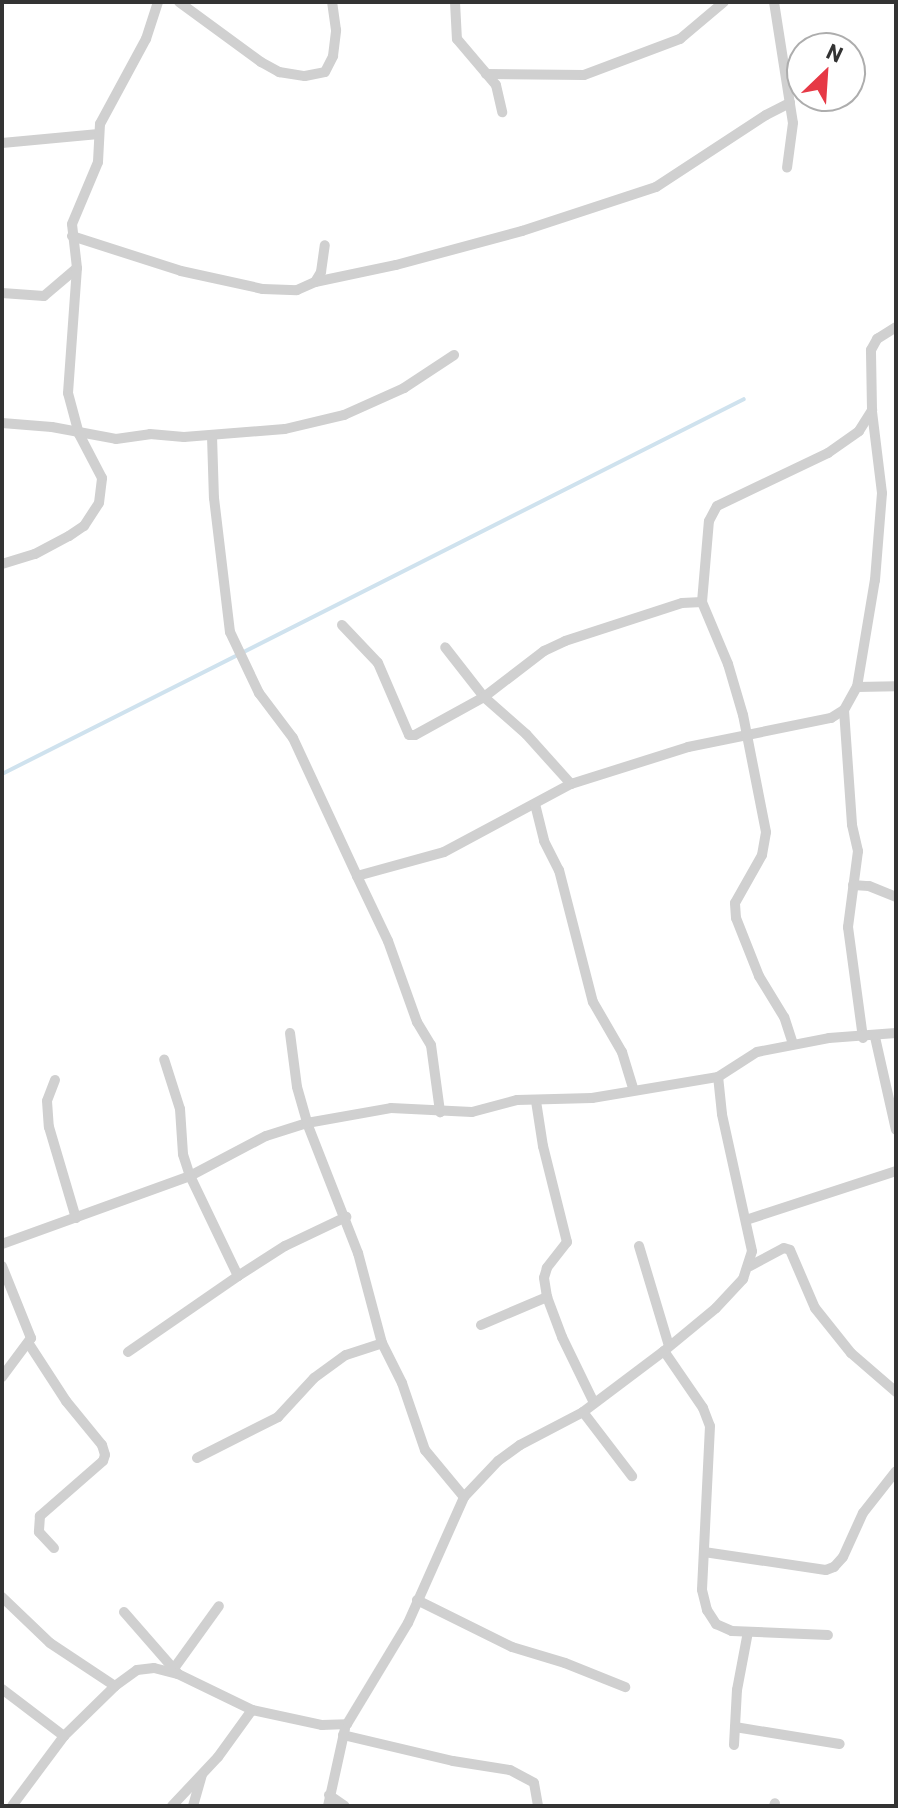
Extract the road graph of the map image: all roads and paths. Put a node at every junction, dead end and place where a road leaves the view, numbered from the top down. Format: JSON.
{"nodes":[{"id":1,"x":158,"y":2,"type":"edge"},
{"id":2,"x":179,"y":2,"type":"edge"},
{"id":3,"x":332,"y":2,"type":"edge"},
{"id":4,"x":455,"y":2,"type":"edge"},
{"id":5,"x":724,"y":2,"type":"edge"},
{"id":6,"x":774,"y":2,"type":"edge"},
{"id":7,"x":486,"y":74,"type":"junction"},
{"id":8,"x":786,"y":78,"type":"edge"},
{"id":9,"x":786,"y":105,"type":"edge"},
{"id":10,"x":502,"y":112,"type":"dead end"},
{"id":11,"x":790,"y":112,"type":"edge"},
{"id":12,"x":99,"y":134,"type":"junction"},
{"id":13,"x":2,"y":143,"type":"edge"},
{"id":14,"x":787,"y":168,"type":"dead end"},
{"id":15,"x":72,"y":236,"type":"junction"},
{"id":16,"x":325,"y":245,"type":"dead end"},
{"id":17,"x":77,"y":268,"type":"junction"},
{"id":18,"x":315,"y":282,"type":"junction"},
{"id":19,"x":2,"y":293,"type":"edge"},
{"id":20,"x":896,"y":327,"type":"edge"},
{"id":21,"x":454,"y":355,"type":"dead end"},
{"id":22,"x":872,"y":410,"type":"junction"},
{"id":23,"x":2,"y":423,"type":"edge"},
{"id":24,"x":79,"y":434,"type":"junction"},
{"id":25,"x":212,"y":436,"type":"junction"},
{"id":26,"x":2,"y":564,"type":"edge"},
{"id":27,"x":702,"y":602,"type":"junction"},
{"id":28,"x":342,"y":625,"type":"dead end"},
{"id":29,"x":445,"y":647,"type":"dead end"},
{"id":30,"x":896,"y":686,"type":"edge"},
{"id":31,"x":857,"y":687,"type":"junction"},
{"id":32,"x":484,"y":697,"type":"junction"},
{"id":33,"x":844,"y":710,"type":"junction"},
{"id":34,"x":746,"y":736,"type":"junction"},
{"id":35,"x":571,"y":784,"type":"junction"},
{"id":36,"x":535,"y":804,"type":"junction"},
{"id":37,"x":357,"y":876,"type":"junction"},
{"id":38,"x":853,"y":885,"type":"junction"},
{"id":39,"x":896,"y":897,"type":"edge"},
{"id":40,"x":290,"y":1033,"type":"dead end"},
{"id":41,"x":896,"y":1033,"type":"edge"},
{"id":42,"x":875,"y":1037,"type":"junction"},
{"id":43,"x":863,"y":1038,"type":"junction"},
{"id":44,"x":793,"y":1044,"type":"junction"},
{"id":45,"x":164,"y":1059,"type":"dead end"},
{"id":46,"x":718,"y":1077,"type":"junction"},
{"id":47,"x":55,"y":1080,"type":"dead end"},
{"id":48,"x":633,"y":1089,"type":"junction"},
{"id":49,"x":536,"y":1101,"type":"junction"},
{"id":50,"x":440,"y":1112,"type":"junction"},
{"id":51,"x":307,"y":1123,"type":"junction"},
{"id":52,"x":896,"y":1130,"type":"edge"},
{"id":53,"x":896,"y":1171,"type":"edge"},
{"id":54,"x":190,"y":1176,"type":"junction"},
{"id":55,"x":346,"y":1217,"type":"junction"},
{"id":56,"x":76,"y":1218,"type":"junction"},
{"id":57,"x":746,"y":1220,"type":"junction"},
{"id":58,"x":2,"y":1244,"type":"edge"},
{"id":59,"x":639,"y":1246,"type":"dead end"},
{"id":60,"x":2,"y":1266,"type":"edge"},
{"id":61,"x":750,"y":1266,"type":"junction"},
{"id":62,"x":238,"y":1276,"type":"junction"},
{"id":63,"x":547,"y":1297,"type":"junction"},
{"id":64,"x":481,"y":1325,"type":"dead end"},
{"id":65,"x":382,"y":1343,"type":"junction"},
{"id":66,"x":29,"y":1344,"type":"junction"},
{"id":67,"x":666,"y":1348,"type":"junction"},
{"id":68,"x":128,"y":1352,"type":"dead end"},
{"id":69,"x":2,"y":1377,"type":"edge"},
{"id":70,"x":896,"y":1392,"type":"edge"},
{"id":71,"x":594,"y":1403,"type":"junction"},
{"id":72,"x":583,"y":1412,"type":"junction"},
{"id":73,"x":197,"y":1458,"type":"dead end"},
{"id":74,"x":896,"y":1471,"type":"edge"},
{"id":75,"x":632,"y":1476,"type":"dead end"},
{"id":76,"x":464,"y":1497,"type":"junction"},
{"id":77,"x":54,"y":1548,"type":"dead end"},
{"id":78,"x":704,"y":1552,"type":"junction"},
{"id":79,"x":2,"y":1597,"type":"edge"},
{"id":80,"x":417,"y":1600,"type":"junction"},
{"id":81,"x":219,"y":1606,"type":"dead end"},
{"id":82,"x":124,"y":1612,"type":"dead end"},
{"id":83,"x":748,"y":1632,"type":"junction"},
{"id":84,"x":828,"y":1635,"type":"dead end"},
{"id":85,"x":176,"y":1671,"type":"junction"},
{"id":86,"x":115,"y":1686,"type":"junction"},
{"id":87,"x":625,"y":1687,"type":"dead end"},
{"id":88,"x":2,"y":1689,"type":"edge"},
{"id":89,"x":252,"y":1710,"type":"junction"},
{"id":90,"x":735,"y":1727,"type":"junction"},
{"id":91,"x":345,"y":1729,"type":"junction"},
{"id":92,"x":64,"y":1736,"type":"junction"},
{"id":93,"x":840,"y":1744,"type":"dead end"},
{"id":94,"x":734,"y":1745,"type":"dead end"},
{"id":95,"x":202,"y":1775,"type":"junction"},
{"id":96,"x":329,"y":1801,"type":"edge"},
{"id":97,"x":12,"y":1806,"type":"edge"},
{"id":98,"x":172,"y":1806,"type":"edge"},
{"id":99,"x":193,"y":1806,"type":"edge"},
{"id":100,"x":345,"y":1806,"type":"edge"},
{"id":101,"x":538,"y":1806,"type":"edge"}],
"edges":[{"from":1,"to":12,"type":"street"},
{"from":2,"to":3,"type":"street"},
{"from":4,"to":7,"type":"street"},
{"from":5,"to":7,"type":"street"},
{"from":6,"to":8,"type":"street"},
{"from":7,"to":10,"type":"street"},
{"from":9,"to":18,"type":"street"},
{"from":11,"to":14,"type":"street"},
{"from":12,"to":13,"type":"street"},
{"from":12,"to":15,"type":"street"},
{"from":15,"to":17,"type":"street"},
{"from":15,"to":18,"type":"street"},
{"from":16,"to":18,"type":"street"},
{"from":17,"to":19,"type":"street"},
{"from":17,"to":24,"type":"street"},
{"from":20,"to":22,"type":"street"},
{"from":21,"to":25,"type":"street"},
{"from":22,"to":27,"type":"street"},
{"from":22,"to":31,"type":"street"},
{"from":23,"to":24,"type":"street"},
{"from":24,"to":25,"type":"street"},
{"from":24,"to":26,"type":"street"},
{"from":25,"to":37,"type":"street"},
{"from":27,"to":32,"type":"street"},
{"from":27,"to":34,"type":"street"},
{"from":28,"to":32,"type":"street"},
{"from":29,"to":32,"type":"street"},
{"from":30,"to":31,"type":"street"},
{"from":31,"to":33,"type":"street"},
{"from":32,"to":35,"type":"street"},
{"from":33,"to":34,"type":"street"},
{"from":33,"to":38,"type":"street"},
{"from":34,"to":35,"type":"street"},
{"from":34,"to":44,"type":"street"},
{"from":35,"to":36,"type":"street"},
{"from":36,"to":37,"type":"street"},
{"from":36,"to":48,"type":"street"},
{"from":37,"to":50,"type":"street"},
{"from":38,"to":39,"type":"street"},
{"from":38,"to":43,"type":"street"},
{"from":40,"to":51,"type":"street"},
{"from":41,"to":42,"type":"street"},
{"from":42,"to":43,"type":"street"},
{"from":42,"to":52,"type":"street"},
{"from":43,"to":44,"type":"street"},
{"from":44,"to":46,"type":"street"},
{"from":45,"to":54,"type":"street"},
{"from":46,"to":48,"type":"street"},
{"from":46,"to":57,"type":"street"},
{"from":47,"to":56,"type":"street"},
{"from":48,"to":49,"type":"street"},
{"from":49,"to":50,"type":"street"},
{"from":49,"to":63,"type":"street"},
{"from":50,"to":51,"type":"street"},
{"from":51,"to":54,"type":"street"},
{"from":51,"to":55,"type":"street"},
{"from":53,"to":57,"type":"street"},
{"from":54,"to":56,"type":"street"},
{"from":54,"to":62,"type":"street"},
{"from":55,"to":62,"type":"street"},
{"from":55,"to":65,"type":"street"},
{"from":56,"to":58,"type":"street"},
{"from":57,"to":61,"type":"street"},
{"from":59,"to":67,"type":"street"},
{"from":60,"to":66,"type":"street"},
{"from":61,"to":67,"type":"street"},
{"from":61,"to":70,"type":"street"},
{"from":62,"to":68,"type":"street"},
{"from":63,"to":64,"type":"street"},
{"from":63,"to":71,"type":"street"},
{"from":65,"to":73,"type":"street"},
{"from":65,"to":76,"type":"street"},
{"from":66,"to":69,"type":"street"},
{"from":66,"to":77,"type":"street"},
{"from":67,"to":71,"type":"street"},
{"from":67,"to":78,"type":"street"},
{"from":71,"to":72,"type":"street"},
{"from":72,"to":75,"type":"street"},
{"from":72,"to":76,"type":"street"},
{"from":74,"to":78,"type":"street"},
{"from":76,"to":80,"type":"street"},
{"from":78,"to":83,"type":"street"},
{"from":79,"to":86,"type":"street"},
{"from":80,"to":87,"type":"street"},
{"from":80,"to":91,"type":"street"},
{"from":81,"to":85,"type":"street"},
{"from":82,"to":85,"type":"street"},
{"from":83,"to":84,"type":"street"},
{"from":83,"to":90,"type":"street"},
{"from":85,"to":86,"type":"street"},
{"from":85,"to":89,"type":"street"},
{"from":86,"to":92,"type":"street"},
{"from":88,"to":92,"type":"street"},
{"from":89,"to":91,"type":"street"},
{"from":89,"to":95,"type":"street"},
{"from":90,"to":93,"type":"street"},
{"from":90,"to":94,"type":"street"},
{"from":91,"to":96,"type":"street"},
{"from":91,"to":101,"type":"street"},
{"from":92,"to":97,"type":"street"},
{"from":95,"to":98,"type":"street"},
{"from":95,"to":99,"type":"street"},
{"from":96,"to":100,"type":"street"}]}
